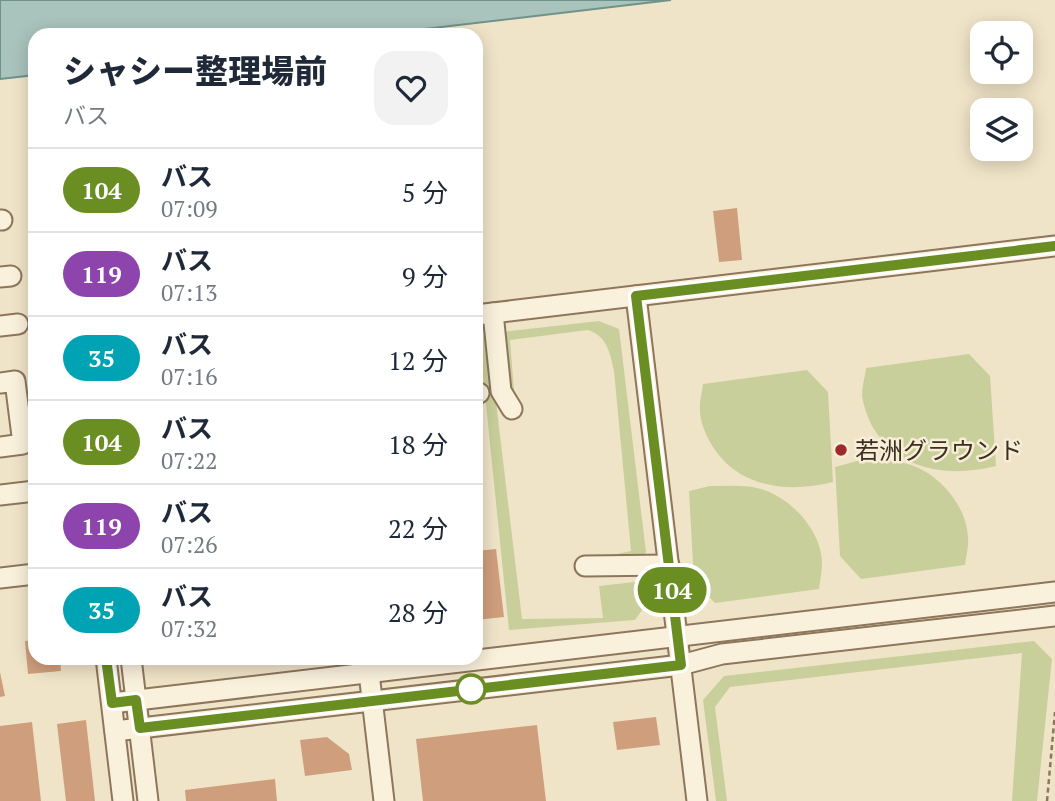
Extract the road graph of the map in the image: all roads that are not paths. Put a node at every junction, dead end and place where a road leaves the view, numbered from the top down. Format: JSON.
{"nodes":[{"id":1,"x":1055,"y":246,"type":"edge"},
{"id":2,"x":636,"y":296,"type":"junction"},
{"id":3,"x":484,"y":314,"type":"edge"},
{"id":4,"x":0,"y":383,"type":"edge"},
{"id":5,"x":512,"y":408,"type":"dead end"},
{"id":6,"x":0,"y":447,"type":"edge"},
{"id":7,"x":28,"y":492,"type":"edge"},
{"id":8,"x":0,"y":495,"type":"edge"},
{"id":9,"x":669,"y":565,"type":"junction"},
{"id":10,"x":585,"y":566,"type":"dead end"},
{"id":11,"x":28,"y":575,"type":"edge"},
{"id":12,"x":0,"y":578,"type":"edge"},
{"id":13,"x":1055,"y":592,"type":"edge"},
{"id":14,"x":1055,"y":616,"type":"edge"},
{"id":15,"x":677,"y":635,"type":"junction"},
{"id":16,"x":483,"y":659,"type":"edge"},
{"id":17,"x":107,"y":665,"type":"edge"},
{"id":18,"x":132,"y":665,"type":"edge"},
{"id":19,"x":434,"y":665,"type":"edge"},
{"id":20,"x":681,"y":665,"type":"junction"},
{"id":21,"x":340,"y":667,"type":"edge"},
{"id":22,"x":369,"y":673,"type":"junction"},
{"id":23,"x":136,"y":700,"type":"junction"},
{"id":24,"x":372,"y":701,"type":"junction"},
{"id":25,"x":112,"y":703,"type":"junction"},
{"id":26,"x":140,"y":728,"type":"junction"},
{"id":27,"x":115,"y":732,"type":"junction"},
{"id":28,"x":123,"y":801,"type":"edge"},
{"id":29,"x":148,"y":801,"type":"edge"},
{"id":30,"x":384,"y":801,"type":"edge"},
{"id":31,"x":697,"y":801,"type":"edge"}],
"edges":[{"from":1,"to":2,"type":"street"},
{"from":2,"to":3,"type":"street"},
{"from":2,"to":9,"type":"street"},
{"from":3,"to":5,"type":"street"},
{"from":4,"to":6,"type":"street"},
{"from":7,"to":8,"type":"street"},
{"from":9,"to":10,"type":"street"},
{"from":9,"to":15,"type":"street"},
{"from":11,"to":12,"type":"street"},
{"from":13,"to":15,"type":"street"},
{"from":14,"to":20,"type":"street"},
{"from":15,"to":16,"type":"street"},
{"from":15,"to":20,"type":"street"},
{"from":17,"to":25,"type":"street"},
{"from":18,"to":23,"type":"street"},
{"from":19,"to":22,"type":"street"},
{"from":20,"to":24,"type":"street"},
{"from":20,"to":31,"type":"street"},
{"from":21,"to":22,"type":"street"},
{"from":21,"to":23,"type":"street"},
{"from":22,"to":24,"type":"street"},
{"from":23,"to":25,"type":"street"},
{"from":23,"to":26,"type":"street"},
{"from":24,"to":26,"type":"street"},
{"from":24,"to":30,"type":"street"},
{"from":25,"to":27,"type":"street"},
{"from":26,"to":27,"type":"street"},
{"from":26,"to":29,"type":"street"},
{"from":27,"to":28,"type":"street"}]}
